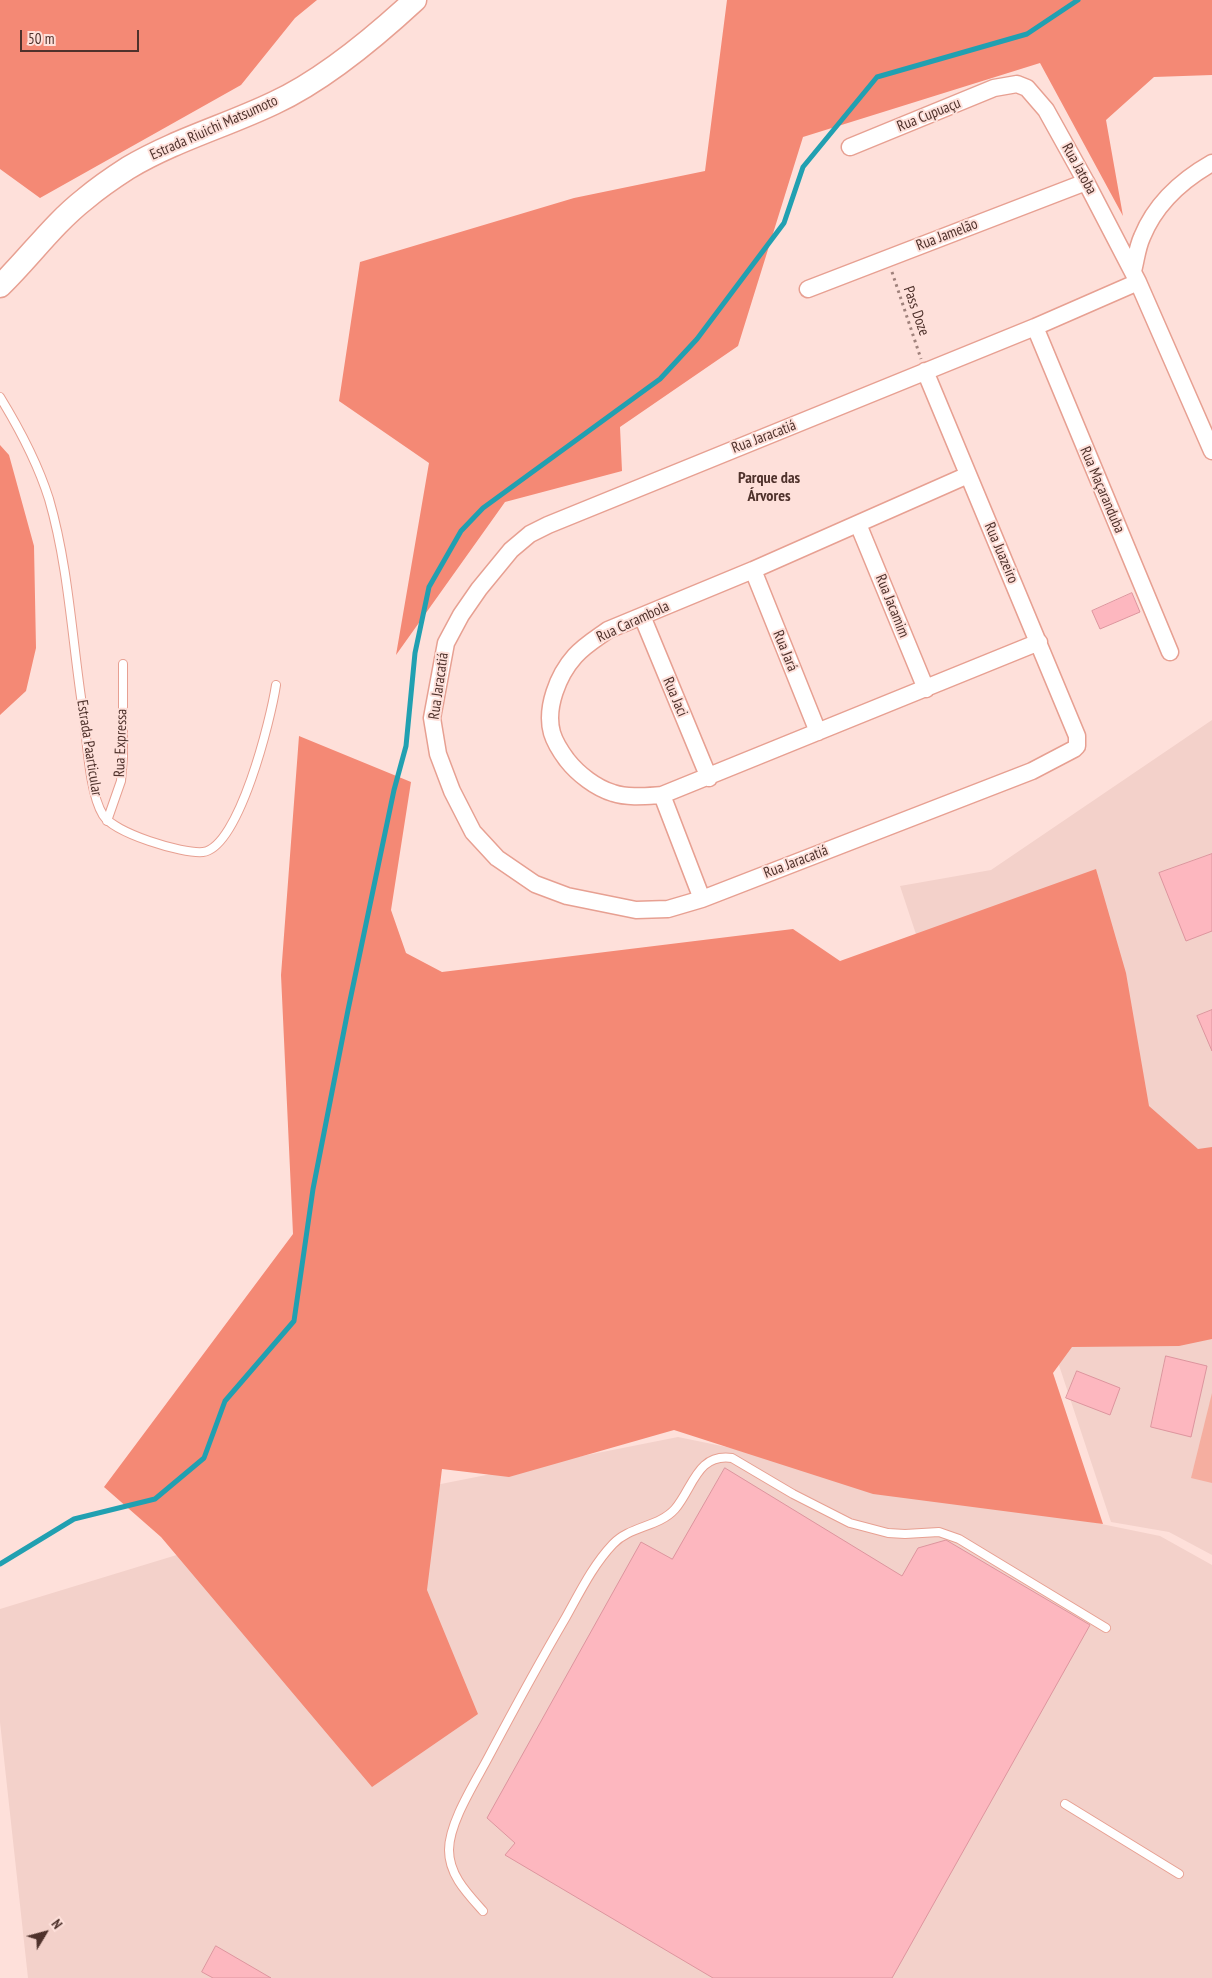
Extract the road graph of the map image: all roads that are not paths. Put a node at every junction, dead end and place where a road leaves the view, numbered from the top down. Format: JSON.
{"nodes":[{"id":1,"x":415,"y":0,"type":"edge"},
{"id":2,"x":1010,"y":84,"type":"joint"},
{"id":3,"x":850,"y":147,"type":"dead end"},
{"id":4,"x":1212,"y":163,"type":"edge"},
{"id":5,"x":1086,"y":182,"type":"junction"},
{"id":6,"x":1135,"y":276,"type":"junction"},
{"id":7,"x":0,"y":286,"type":"edge"},
{"id":8,"x":808,"y":289,"type":"dead end"},
{"id":9,"x":1035,"y":327,"type":"junction"},
{"id":10,"x":925,"y":371,"type":"junction"},
{"id":11,"x":0,"y":397,"type":"edge"},
{"id":12,"x":1212,"y":451,"type":"edge"},
{"id":13,"x":968,"y":475,"type":"junction"},
{"id":14,"x":858,"y":524,"type":"junction"},
{"id":15,"x":753,"y":570,"type":"junction"},
{"id":16,"x":642,"y":616,"type":"junction"},
{"id":17,"x":1039,"y":642,"type":"junction"},
{"id":18,"x":1170,"y":652,"type":"dead end"},
{"id":19,"x":123,"y":664,"type":"dead end"},
{"id":20,"x":276,"y":686,"type":"dead end"},
{"id":21,"x":926,"y":689,"type":"junction"},
{"id":22,"x":818,"y":732,"type":"junction"},
{"id":23,"x":1076,"y":742,"type":"joint"},
{"id":24,"x":708,"y":778,"type":"junction"},
{"id":25,"x":662,"y":795,"type":"junction"},
{"id":26,"x":107,"y":821,"type":"junction"},
{"id":27,"x":702,"y":899,"type":"junction"},
{"id":28,"x":1106,"y":1628,"type":"dead end"},
{"id":29,"x":1064,"y":1804,"type":"dead end"},
{"id":30,"x":1179,"y":1874,"type":"dead end"},
{"id":31,"x":483,"y":1911,"type":"dead end"}],
"edges":[{"from":1,"to":7,"type":"street","name":"Estrada Riuichi Matsumoto"},
{"from":2,"to":3,"type":"street","name":"Rua Cupuaçu"},
{"from":2,"to":5,"type":"street","name":"Rua Jatoba"},
{"from":4,"to":6,"type":"street"},
{"from":5,"to":6,"type":"street","name":"Rua Jatoba"},
{"from":5,"to":8,"type":"street","name":"Rua Jamelão"},
{"from":6,"to":9,"type":"street","name":"Rua Jaracatiá"},
{"from":6,"to":12,"type":"street","name":"Rua Jatoba"},
{"from":9,"to":10,"type":"street","name":"Rua Jaracatiá"},
{"from":9,"to":18,"type":"street","name":"Rua Maçaranduba"},
{"from":10,"to":13,"type":"street","name":"Rua Juazeiro"},
{"from":10,"to":27,"type":"street","name":"Rua Jaracatiá"},
{"from":11,"to":26,"type":"lane","name":"Estrada Paarticular"},
{"from":13,"to":14,"type":"street","name":"Rua Carambola"},
{"from":13,"to":17,"type":"street","name":"Rua Juazeiro"},
{"from":14,"to":15,"type":"street","name":"Rua Carambola"},
{"from":14,"to":21,"type":"street","name":"Rua Jacamim"},
{"from":15,"to":16,"type":"street","name":"Rua Carambola"},
{"from":15,"to":22,"type":"street","name":"Rua Jará"},
{"from":16,"to":24,"type":"street","name":"Rua Jaci"},
{"from":16,"to":25,"type":"street","name":"Rua Carambola"},
{"from":17,"to":21,"type":"street","name":"Rua Carambola"},
{"from":17,"to":23,"type":"street","name":"Rua Juazeiro"},
{"from":19,"to":26,"type":"lane","name":"Rua Expressa"},
{"from":20,"to":26,"type":"lane"},
{"from":21,"to":22,"type":"street","name":"Rua Carambola"},
{"from":22,"to":24,"type":"street","name":"Rua Carambola"},
{"from":23,"to":27,"type":"street","name":"Rua Jaracatiá"},
{"from":24,"to":25,"type":"street","name":"Rua Carambola"},
{"from":25,"to":27,"type":"street"},
{"from":28,"to":31,"type":"lane"},
{"from":29,"to":30,"type":"lane"}]}
